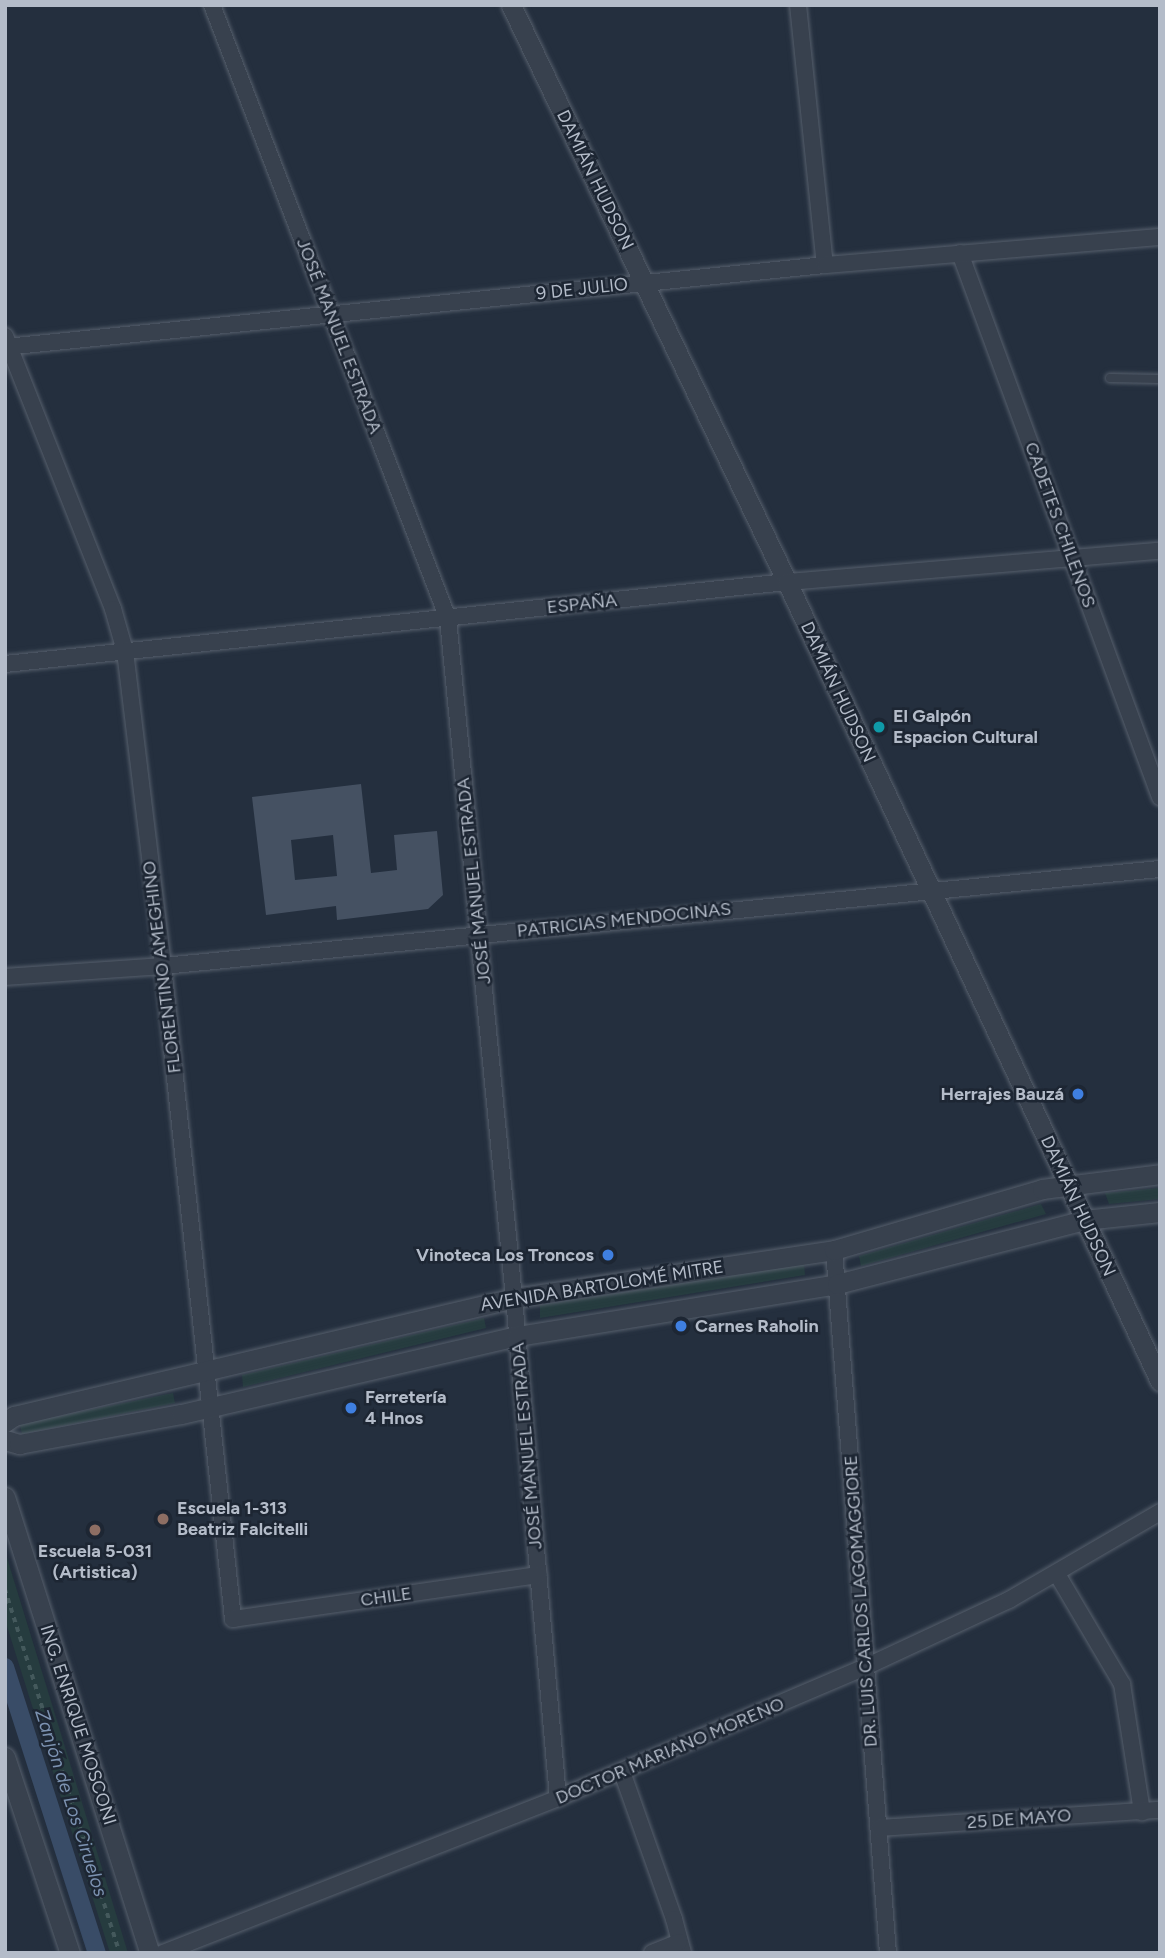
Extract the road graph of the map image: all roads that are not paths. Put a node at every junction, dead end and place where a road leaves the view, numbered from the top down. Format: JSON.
{"nodes":[{"id":1,"x":212,"y":5,"type":"edge"},
{"id":2,"x":512,"y":5,"type":"edge"},
{"id":3,"x":798,"y":5,"type":"edge"},
{"id":4,"x":1160,"y":237,"type":"edge"},
{"id":5,"x":960,"y":253,"type":"junction"},
{"id":6,"x":825,"y":265,"type":"junction"},
{"id":7,"x":645,"y":283,"type":"junction"},
{"id":8,"x":331,"y":316,"type":"junction"},
{"id":9,"x":7,"y":343,"type":"edge"},
{"id":10,"x":1110,"y":378,"type":"dead end"},
{"id":11,"x":1160,"y":379,"type":"edge"},
{"id":12,"x":1160,"y":551,"type":"edge"},
{"id":13,"x":1072,"y":557,"type":"junction"},
{"id":14,"x":787,"y":582,"type":"junction"},
{"id":15,"x":448,"y":619,"type":"junction"},
{"id":16,"x":125,"y":651,"type":"junction"},
{"id":17,"x":5,"y":664,"type":"edge"},
{"id":18,"x":1160,"y":797,"type":"edge"},
{"id":19,"x":1160,"y":869,"type":"edge"},
{"id":20,"x":929,"y":889,"type":"junction"},
{"id":21,"x":480,"y":935,"type":"junction"},
{"id":22,"x":163,"y":966,"type":"junction"},
{"id":23,"x":5,"y":977,"type":"edge"},
{"id":24,"x":1160,"y":1174,"type":"edge"},
{"id":25,"x":1068,"y":1184,"type":"junction"},
{"id":26,"x":1160,"y":1212,"type":"edge"},
{"id":27,"x":1084,"y":1220,"type":"junction"},
{"id":28,"x":834,"y":1250,"type":"junction"},
{"id":29,"x":837,"y":1284,"type":"junction"},
{"id":30,"x":514,"y":1297,"type":"junction"},
{"id":31,"x":517,"y":1336,"type":"junction"},
{"id":32,"x":207,"y":1371,"type":"junction"},
{"id":33,"x":1160,"y":1381,"type":"edge"},
{"id":34,"x":210,"y":1407,"type":"junction"},
{"id":35,"x":5,"y":1422,"type":"edge"},
{"id":36,"x":5,"y":1440,"type":"edge"},
{"id":37,"x":5,"y":1497,"type":"edge"},
{"id":38,"x":1160,"y":1512,"type":"edge"},
{"id":39,"x":1057,"y":1574,"type":"junction"},
{"id":40,"x":539,"y":1575,"type":"junction"},
{"id":41,"x":233,"y":1619,"type":"joint"},
{"id":42,"x":865,"y":1667,"type":"junction"},
{"id":43,"x":6,"y":1763,"type":"edge"},
{"id":44,"x":622,"y":1772,"type":"junction"},
{"id":45,"x":558,"y":1798,"type":"junction"},
{"id":46,"x":1160,"y":1811,"type":"edge"},
{"id":47,"x":1142,"y":1812,"type":"junction"},
{"id":48,"x":879,"y":1828,"type":"junction"},
{"id":49,"x":681,"y":1947,"type":"edge"},
{"id":50,"x":70,"y":1953,"type":"edge"},
{"id":51,"x":150,"y":1953,"type":"edge"},
{"id":52,"x":163,"y":1953,"type":"edge"},
{"id":53,"x":652,"y":1953,"type":"edge"},
{"id":54,"x":888,"y":1953,"type":"edge"}],
"edges":[{"from":1,"to":8,"type":"street","name":"JOSÉ MANUEL ESTRADA"},
{"from":2,"to":7,"type":"street","name":"DAMIÁN HUDSON"},
{"from":3,"to":6,"type":"street"},
{"from":4,"to":5,"type":"street","name":"9 DE JULIO"},
{"from":5,"to":6,"type":"street","name":"9 DE JULIO"},
{"from":5,"to":13,"type":"street","name":"CADETES CHILENOS"},
{"from":6,"to":7,"type":"street","name":"9 DE JULIO"},
{"from":7,"to":8,"type":"street","name":"9 DE JULIO"},
{"from":7,"to":14,"type":"street","name":"DAMIÁN HUDSON"},
{"from":8,"to":9,"type":"street","name":"9 DE JULIO"},
{"from":8,"to":15,"type":"street","name":"JOSÉ MANUEL ESTRADA"},
{"from":9,"to":16,"type":"street","name":"FLORENTINO AMEGHINO"},
{"from":10,"to":11,"type":"lane"},
{"from":12,"to":13,"type":"street","name":"ESPAÑA"},
{"from":13,"to":14,"type":"street","name":"ESPAÑA"},
{"from":13,"to":18,"type":"street","name":"CADETES CHILENOS"},
{"from":14,"to":15,"type":"street","name":"ESPAÑA"},
{"from":14,"to":20,"type":"street","name":"DAMIÁN HUDSON"},
{"from":15,"to":16,"type":"street","name":"ESPAÑA"},
{"from":15,"to":21,"type":"street","name":"JOSÉ MANUEL ESTRADA"},
{"from":16,"to":17,"type":"street","name":"ESPAÑA"},
{"from":16,"to":22,"type":"street","name":"FLORENTINO AMEGHINO"},
{"from":19,"to":20,"type":"street","name":"PATRICIAS MENDOCINAS"},
{"from":20,"to":21,"type":"street","name":"PATRICIAS MENDOCINAS"},
{"from":20,"to":25,"type":"street","name":"DAMIÁN HUDSON"},
{"from":21,"to":22,"type":"street","name":"PATRICIAS MENDOCINAS"},
{"from":21,"to":30,"type":"street","name":"JOSÉ MANUEL ESTRADA"},
{"from":22,"to":23,"type":"street","name":"PATRICIAS MENDOCINAS"},
{"from":22,"to":32,"type":"street","name":"FLORENTINO AMEGHINO"},
{"from":24,"to":25,"type":"street","name":"AVENIDA BARTOLOMÉ MITRE"},
{"from":25,"to":27,"type":"street","name":"DAMIÁN HUDSON"},
{"from":25,"to":28,"type":"street","name":"AVENIDA BARTOLOMÉ MITRE"},
{"from":26,"to":27,"type":"street","name":"AVENIDA BARTOLOMÉ MITRE"},
{"from":27,"to":29,"type":"street","name":"AVENIDA BARTOLOMÉ MITRE"},
{"from":27,"to":33,"type":"street","name":"DAMIÁN HUDSON"},
{"from":28,"to":29,"type":"street","name":"DR. LUIS CARLOS LAGOMAGGIORE"},
{"from":28,"to":30,"type":"street","name":"AVENIDA BARTOLOMÉ MITRE"},
{"from":29,"to":31,"type":"street","name":"AVENIDA BARTOLOMÉ MITRE"},
{"from":29,"to":42,"type":"street","name":"DR. LUIS CARLOS LAGOMAGGIORE"},
{"from":30,"to":31,"type":"street","name":"JOSÉ MANUEL ESTRADA"},
{"from":30,"to":32,"type":"street","name":"AVENIDA BARTOLOMÉ MITRE"},
{"from":31,"to":34,"type":"street","name":"AVENIDA BARTOLOMÉ MITRE"},
{"from":31,"to":40,"type":"street","name":"JOSÉ MANUEL ESTRADA"},
{"from":32,"to":34,"type":"street","name":"FLORENTINO AMEGHINO"},
{"from":32,"to":35,"type":"street","name":"AVENIDA BARTOLOMÉ MITRE"},
{"from":34,"to":36,"type":"street","name":"AVENIDA BARTOLOMÉ MITRE"},
{"from":34,"to":41,"type":"street","name":"FLORENTINO AMEGHINO"},
{"from":37,"to":51,"type":"street","name":"ING. ENRIQUE MOSCONI"},
{"from":38,"to":39,"type":"street","name":"DOCTOR MARIANO MORENO"},
{"from":39,"to":42,"type":"street","name":"DOCTOR MARIANO MORENO"},
{"from":39,"to":47,"type":"street"},
{"from":40,"to":41,"type":"street","name":"CHILE"},
{"from":40,"to":45,"type":"street","name":"JOSÉ MANUEL ESTRADA"},
{"from":42,"to":44,"type":"street","name":"DOCTOR MARIANO MORENO"},
{"from":42,"to":48,"type":"street","name":"DR. LUIS CARLOS LAGOMAGGIORE"},
{"from":43,"to":50,"type":"street"},
{"from":44,"to":45,"type":"street","name":"DOCTOR MARIANO MORENO"},
{"from":44,"to":49,"type":"street"},
{"from":45,"to":52,"type":"street","name":"DOCTOR MARIANO MORENO"},
{"from":46,"to":47,"type":"street","name":"25 DE MAYO"},
{"from":47,"to":48,"type":"street","name":"25 DE MAYO"},
{"from":48,"to":54,"type":"street","name":"DR. LUIS CARLOS LAGOMAGGIORE"},
{"from":49,"to":53,"type":"street"}]}
